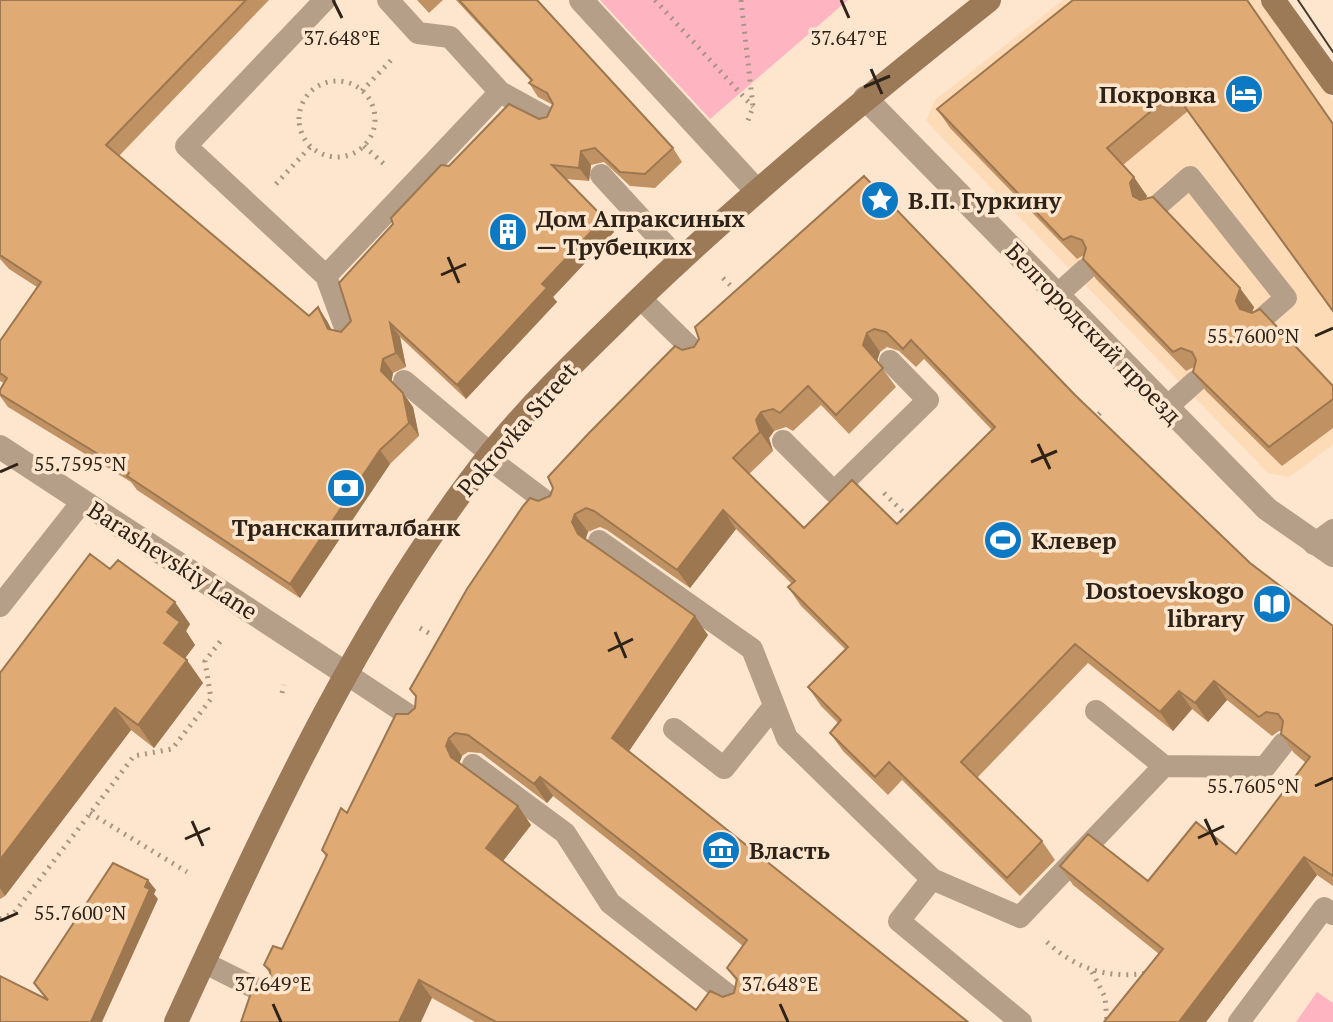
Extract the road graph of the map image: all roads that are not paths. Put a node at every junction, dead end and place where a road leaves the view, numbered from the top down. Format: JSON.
{"nodes":[{"id":1,"x":325,"y":0,"type":"edge"},
{"id":2,"x":388,"y":0,"type":"edge"},
{"id":3,"x":581,"y":0,"type":"edge"},
{"id":4,"x":989,"y":0,"type":"edge"},
{"id":5,"x":1273,"y":0,"type":"edge"},
{"id":6,"x":1333,"y":83,"type":"edge"},
{"id":7,"x":500,"y":92,"type":"junction"},
{"id":8,"x":865,"y":98,"type":"junction"},
{"id":9,"x":549,"y":119,"type":"edge"},
{"id":10,"x":601,"y":175,"type":"edge"},
{"id":11,"x":756,"y":190,"type":"junction"},
{"id":12,"x":1157,"y":206,"type":"edge"},
{"id":13,"x":679,"y":260,"type":"junction"},
{"id":14,"x":1086,"y":269,"type":"edge"},
{"id":15,"x":326,"y":276,"type":"junction"},
{"id":16,"x":1057,"y":295,"type":"junction"},
{"id":17,"x":640,"y":298,"type":"junction"},
{"id":18,"x":1263,"y":318,"type":"edge"},
{"id":19,"x":347,"y":333,"type":"edge"},
{"id":20,"x":698,"y":355,"type":"edge"},
{"id":21,"x":890,"y":361,"type":"edge"},
{"id":22,"x":404,"y":381,"type":"dead end"},
{"id":23,"x":1196,"y":381,"type":"edge"},
{"id":24,"x":1167,"y":407,"type":"junction"},
{"id":25,"x":783,"y":441,"type":"edge"},
{"id":26,"x":0,"y":447,"type":"edge"},
{"id":27,"x":490,"y":456,"type":"junction"},
{"id":28,"x":82,"y":502,"type":"junction"},
{"id":29,"x":552,"y":506,"type":"edge"},
{"id":30,"x":599,"y":541,"type":"edge"},
{"id":31,"x":1327,"y":543,"type":"edge"},
{"id":32,"x":0,"y":606,"type":"edge"},
{"id":33,"x":345,"y":673,"type":"junction"},
{"id":34,"x":774,"y":706,"type":"junction"},
{"id":35,"x":1096,"y":711,"type":"dead end"},
{"id":36,"x":416,"y":720,"type":"edge"},
{"id":37,"x":674,"y":729,"type":"dead end"},
{"id":38,"x":1283,"y":744,"type":"edge"},
{"id":39,"x":473,"y":765,"type":"edge"},
{"id":40,"x":1164,"y":766,"type":"junction"},
{"id":41,"x":932,"y":879,"type":"junction"},
{"id":42,"x":1333,"y":914,"type":"edge"},
{"id":43,"x":203,"y":962,"type":"junction"},
{"id":44,"x":271,"y":996,"type":"edge"},
{"id":45,"x":737,"y":1002,"type":"edge"},
{"id":46,"x":176,"y":1022,"type":"edge"},
{"id":47,"x":1021,"y":1022,"type":"edge"},
{"id":48,"x":1239,"y":1022,"type":"edge"}],
"edges":[{"from":1,"to":15,"type":"lane"},
{"from":2,"to":7,"type":"lane"},
{"from":3,"to":11,"type":"street"},
{"from":4,"to":8,"type":"main road","name":"Pokrovka Street"},
{"from":5,"to":6,"type":"main road"},
{"from":7,"to":9,"type":"lane"},
{"from":7,"to":15,"type":"lane"},
{"from":8,"to":11,"type":"main road","name":"Pokrovka Street"},
{"from":8,"to":16,"type":"street","name":"Белгородский проезд"},
{"from":10,"to":13,"type":"lane"},
{"from":11,"to":13,"type":"main road","name":"Pokrovka Street"},
{"from":12,"to":18,"type":"lane"},
{"from":13,"to":17,"type":"main road","name":"Pokrovka Street"},
{"from":14,"to":16,"type":"lane"},
{"from":15,"to":19,"type":"lane"},
{"from":16,"to":24,"type":"street","name":"Белгородский проезд"},
{"from":17,"to":20,"type":"lane"},
{"from":17,"to":27,"type":"main road","name":"Pokrovka Street"},
{"from":21,"to":25,"type":"lane"},
{"from":22,"to":27,"type":"lane"},
{"from":23,"to":24,"type":"lane"},
{"from":24,"to":31,"type":"street","name":"Белгородский проезд"},
{"from":26,"to":28,"type":"street","name":"Barashevskiy Lane"},
{"from":27,"to":29,"type":"lane"},
{"from":27,"to":33,"type":"main road","name":"Pokrovka Street"},
{"from":28,"to":32,"type":"lane"},
{"from":28,"to":33,"type":"street","name":"Barashevskiy Lane"},
{"from":30,"to":34,"type":"lane"},
{"from":33,"to":36,"type":"lane"},
{"from":33,"to":43,"type":"main road","name":"Pokrovka Street"},
{"from":34,"to":37,"type":"lane"},
{"from":34,"to":41,"type":"lane"},
{"from":35,"to":40,"type":"lane"},
{"from":38,"to":40,"type":"lane"},
{"from":39,"to":45,"type":"lane"},
{"from":40,"to":41,"type":"lane"},
{"from":41,"to":47,"type":"lane"},
{"from":42,"to":48,"type":"lane"},
{"from":43,"to":44,"type":"lane"},
{"from":43,"to":46,"type":"main road","name":"Pokrovka Street"}]}
